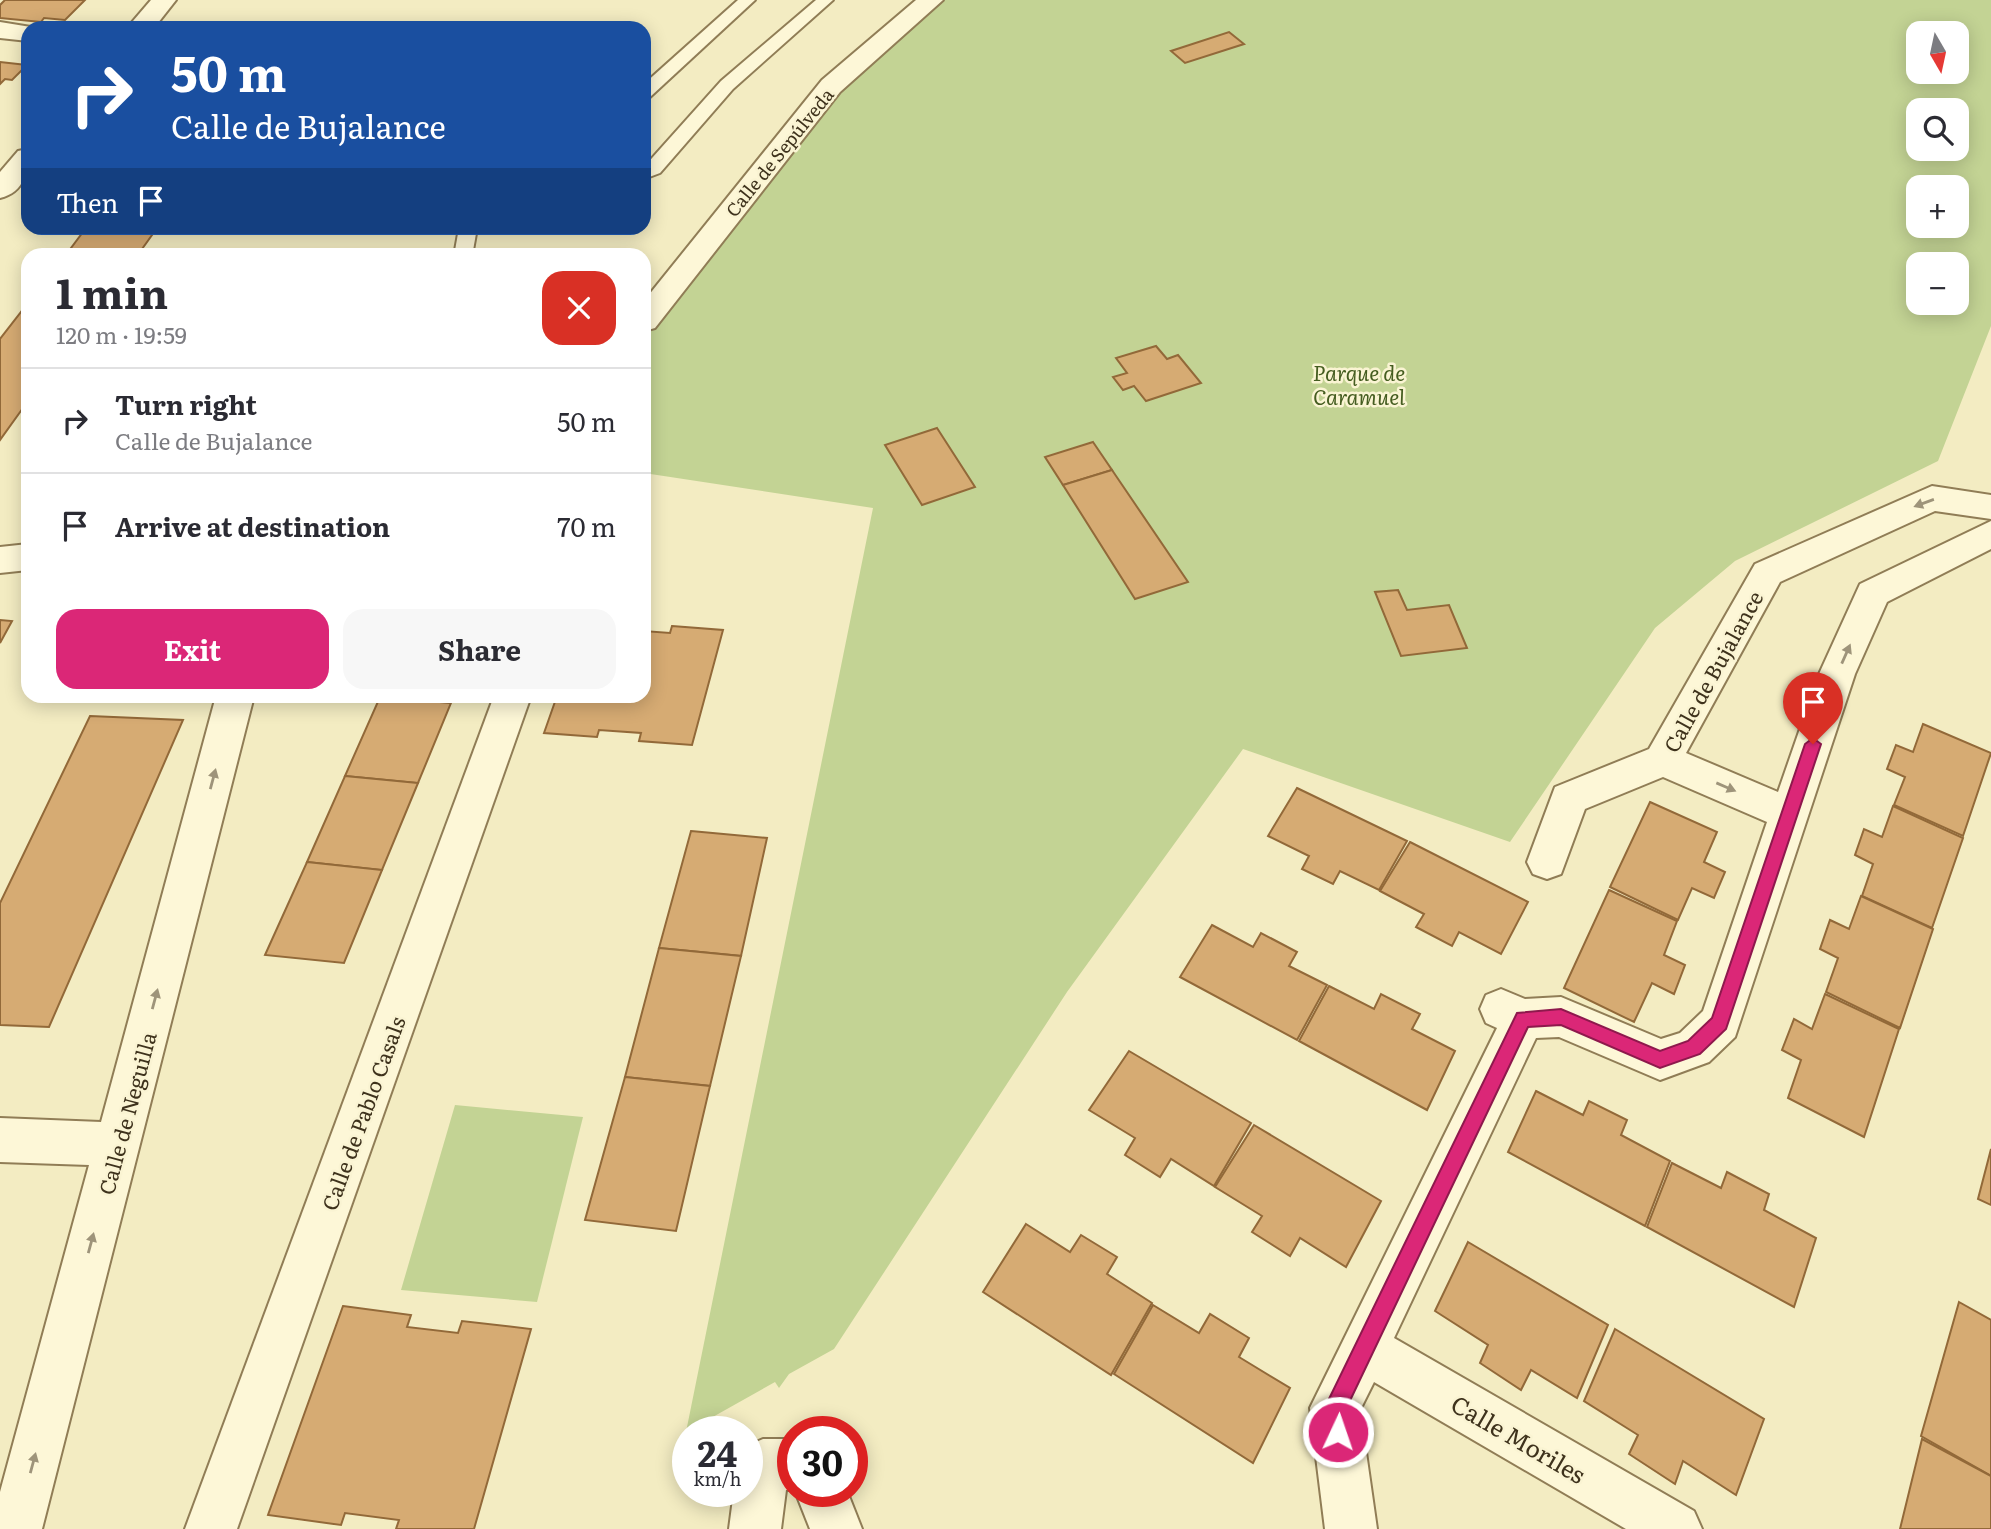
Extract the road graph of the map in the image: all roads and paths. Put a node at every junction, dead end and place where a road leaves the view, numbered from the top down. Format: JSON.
{"nodes":[{"id":1,"x":164,"y":0,"type":"edge"},
{"id":2,"x":747,"y":0,"type":"edge"},
{"id":3,"x":825,"y":0,"type":"edge"},
{"id":4,"x":931,"y":0,"type":"edge"},
{"id":5,"x":146,"y":21,"type":"edge"},
{"id":6,"x":0,"y":30,"type":"edge"},
{"id":7,"x":21,"y":32,"type":"edge"},
{"id":8,"x":651,"y":87,"type":"edge"},
{"id":9,"x":21,"y":166,"type":"edge"},
{"id":10,"x":651,"y":170,"type":"edge"},
{"id":11,"x":0,"y":190,"type":"edge"},
{"id":12,"x":651,"y":309,"type":"edge"},
{"id":13,"x":1991,"y":507,"type":"edge"},
{"id":14,"x":1991,"y":534,"type":"edge"},
{"id":15,"x":21,"y":558,"type":"edge"},
{"id":16,"x":0,"y":560,"type":"edge"},
{"id":17,"x":233,"y":703,"type":"edge"},
{"id":18,"x":510,"y":703,"type":"edge"},
{"id":19,"x":1663,"y":760,"type":"junction"},
{"id":20,"x":1788,"y":814,"type":"junction"},
{"id":21,"x":1547,"y":862,"type":"dead end"},
{"id":22,"x":0,"y":1140,"type":"edge"},
{"id":23,"x":117,"y":1144,"type":"junction"},
{"id":24,"x":1363,"y":1348,"type":"junction"},
{"id":25,"x":777,"y":1465,"type":"edge"},
{"id":26,"x":827,"y":1507,"type":"edge"},
{"id":27,"x":16,"y":1529,"type":"edge"},
{"id":28,"x":211,"y":1529,"type":"edge"},
{"id":29,"x":755,"y":1529,"type":"edge"},
{"id":30,"x":836,"y":1529,"type":"edge"},
{"id":31,"x":1350,"y":1529,"type":"edge"},
{"id":32,"x":1675,"y":1529,"type":"edge"}],
"edges":[{"from":1,"to":5,"type":"street"},
{"from":2,"to":8,"type":"lane"},
{"from":3,"to":10,"type":"lane"},
{"from":4,"to":12,"type":"street","name":"Calle de Sepúlveda"},
{"from":6,"to":7,"type":"street"},
{"from":9,"to":11,"type":"street"},
{"from":13,"to":19,"type":"street","name":"Calle de Bujalance","one_way":true},
{"from":20,"to":14,"type":"street","one_way":true},
{"from":15,"to":16,"type":"street"},
{"from":23,"to":17,"type":"street","name":"Calle de Neguilla","one_way":true},
{"from":18,"to":28,"type":"street","name":"Calle de Pablo Casals"},
{"from":19,"to":20,"type":"street","name":"Calle de Bujalance","one_way":true},
{"from":19,"to":21,"type":"street","name":"Calle de Bujalance"},
{"from":20,"to":24,"type":"street"},
{"from":22,"to":23,"type":"street"},
{"from":27,"to":23,"type":"street","name":"Calle de Neguilla","one_way":true},
{"from":24,"to":31,"type":"street"},
{"from":24,"to":32,"type":"street","name":"Calle Moriles"},
{"from":25,"to":29,"type":"street"},
{"from":26,"to":30,"type":"street"}]}
